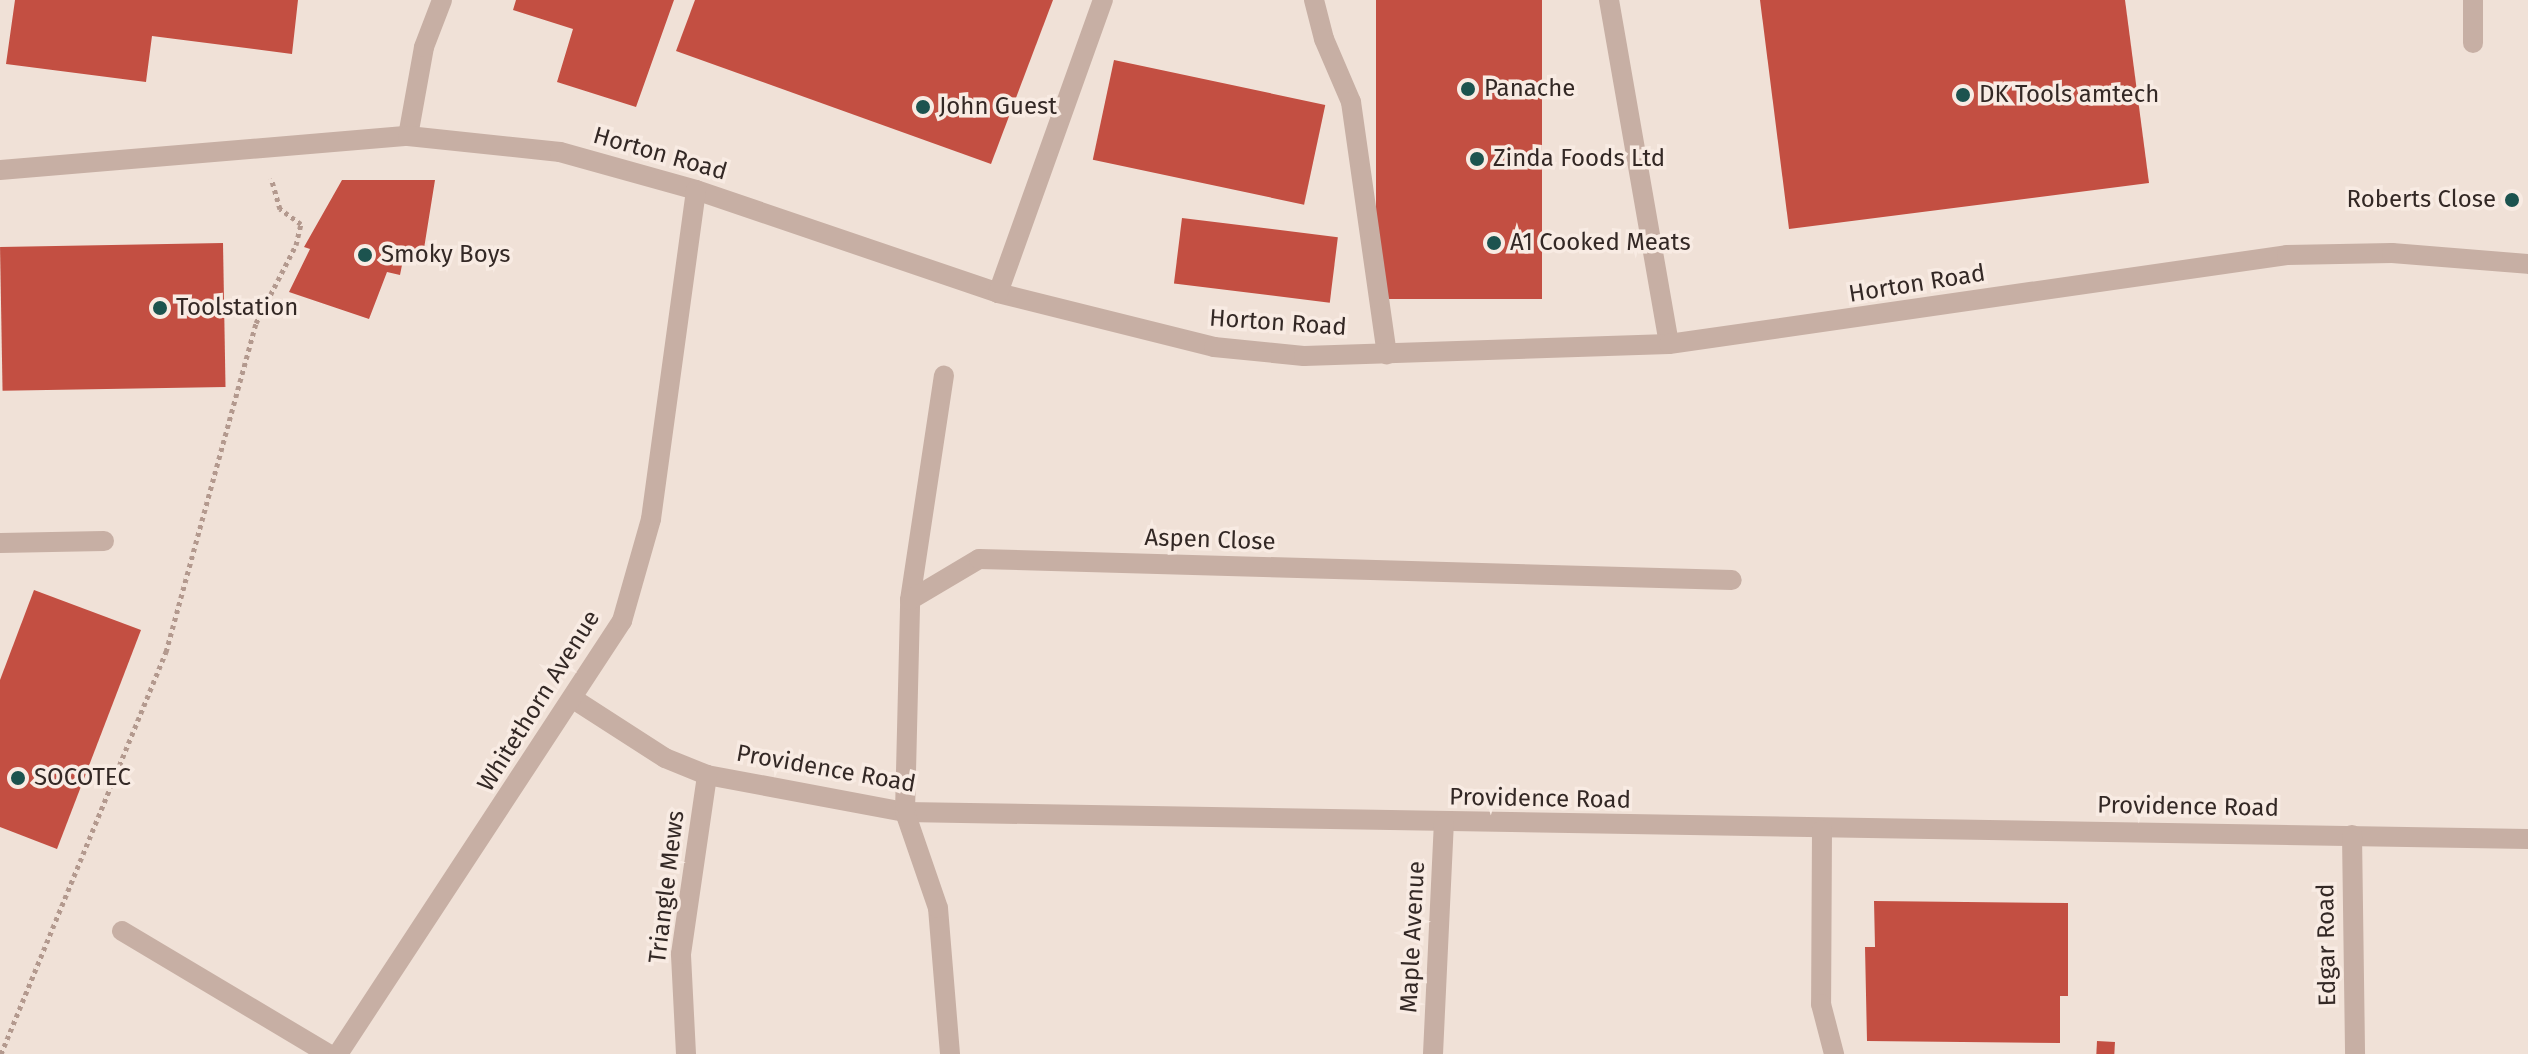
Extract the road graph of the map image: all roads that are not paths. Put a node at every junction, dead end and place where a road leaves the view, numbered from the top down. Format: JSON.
{"nodes":[{"id":1,"x":442,"y":0,"type":"edge"},
{"id":2,"x":1103,"y":0,"type":"edge"},
{"id":3,"x":1314,"y":0,"type":"edge"},
{"id":4,"x":1609,"y":0,"type":"edge"},
{"id":5,"x":2473,"y":0,"type":"edge"},
{"id":6,"x":2473,"y":43,"type":"dead end"},
{"id":7,"x":408,"y":136,"type":"junction"},
{"id":8,"x":0,"y":170,"type":"edge"},
{"id":9,"x":696,"y":190,"type":"junction"},
{"id":10,"x":2528,"y":264,"type":"edge"},
{"id":11,"x":998,"y":293,"type":"junction"},
{"id":12,"x":1669,"y":344,"type":"junction"},
{"id":13,"x":1387,"y":354,"type":"junction"},
{"id":14,"x":944,"y":376,"type":"dead end"},
{"id":15,"x":104,"y":541,"type":"dead end"},
{"id":16,"x":0,"y":543,"type":"edge"},
{"id":17,"x":1732,"y":580,"type":"dead end"},
{"id":18,"x":910,"y":600,"type":"junction"},
{"id":19,"x":575,"y":700,"type":"junction"},
{"id":20,"x":707,"y":775,"type":"junction"},
{"id":21,"x":905,"y":812,"type":"junction"},
{"id":22,"x":1444,"y":823,"type":"junction"},
{"id":23,"x":1822,"y":830,"type":"junction"},
{"id":24,"x":2352,"y":835,"type":"junction"},
{"id":25,"x":2528,"y":839,"type":"edge"},
{"id":26,"x":122,"y":931,"type":"dead end"},
{"id":27,"x":328,"y":1054,"type":"edge"},
{"id":28,"x":338,"y":1054,"type":"edge"},
{"id":29,"x":686,"y":1054,"type":"edge"},
{"id":30,"x":950,"y":1054,"type":"edge"},
{"id":31,"x":1433,"y":1054,"type":"edge"},
{"id":32,"x":1834,"y":1054,"type":"edge"},
{"id":33,"x":2355,"y":1054,"type":"edge"}],
"edges":[{"from":1,"to":7,"type":"street"},
{"from":2,"to":11,"type":"street"},
{"from":3,"to":13,"type":"street"},
{"from":4,"to":12,"type":"street"},
{"from":5,"to":6,"type":"street"},
{"from":7,"to":8,"type":"street","name":"Horton Road"},
{"from":7,"to":9,"type":"street","name":"Horton Road"},
{"from":9,"to":11,"type":"street","name":"Horton Road"},
{"from":9,"to":19,"type":"street","name":"Whitethorn Avenue"},
{"from":10,"to":12,"type":"street","name":"Horton Road"},
{"from":11,"to":13,"type":"street","name":"Horton Road"},
{"from":12,"to":13,"type":"street","name":"Horton Road"},
{"from":14,"to":18,"type":"street"},
{"from":15,"to":16,"type":"street"},
{"from":17,"to":18,"type":"street","name":"Aspen Close"},
{"from":18,"to":21,"type":"street"},
{"from":19,"to":20,"type":"street","name":"Providence Road"},
{"from":19,"to":28,"type":"street","name":"Whitethorn Avenue"},
{"from":20,"to":21,"type":"street","name":"Providence Road"},
{"from":20,"to":29,"type":"street","name":"Triangle Mews"},
{"from":21,"to":22,"type":"street","name":"Providence Road"},
{"from":21,"to":30,"type":"street"},
{"from":22,"to":23,"type":"street","name":"Providence Road"},
{"from":22,"to":31,"type":"street","name":"Maple Avenue"},
{"from":23,"to":24,"type":"street","name":"Providence Road"},
{"from":23,"to":32,"type":"street"},
{"from":24,"to":25,"type":"street","name":"Providence Road"},
{"from":24,"to":33,"type":"street","name":"Edgar Road"},
{"from":26,"to":27,"type":"street"}]}
